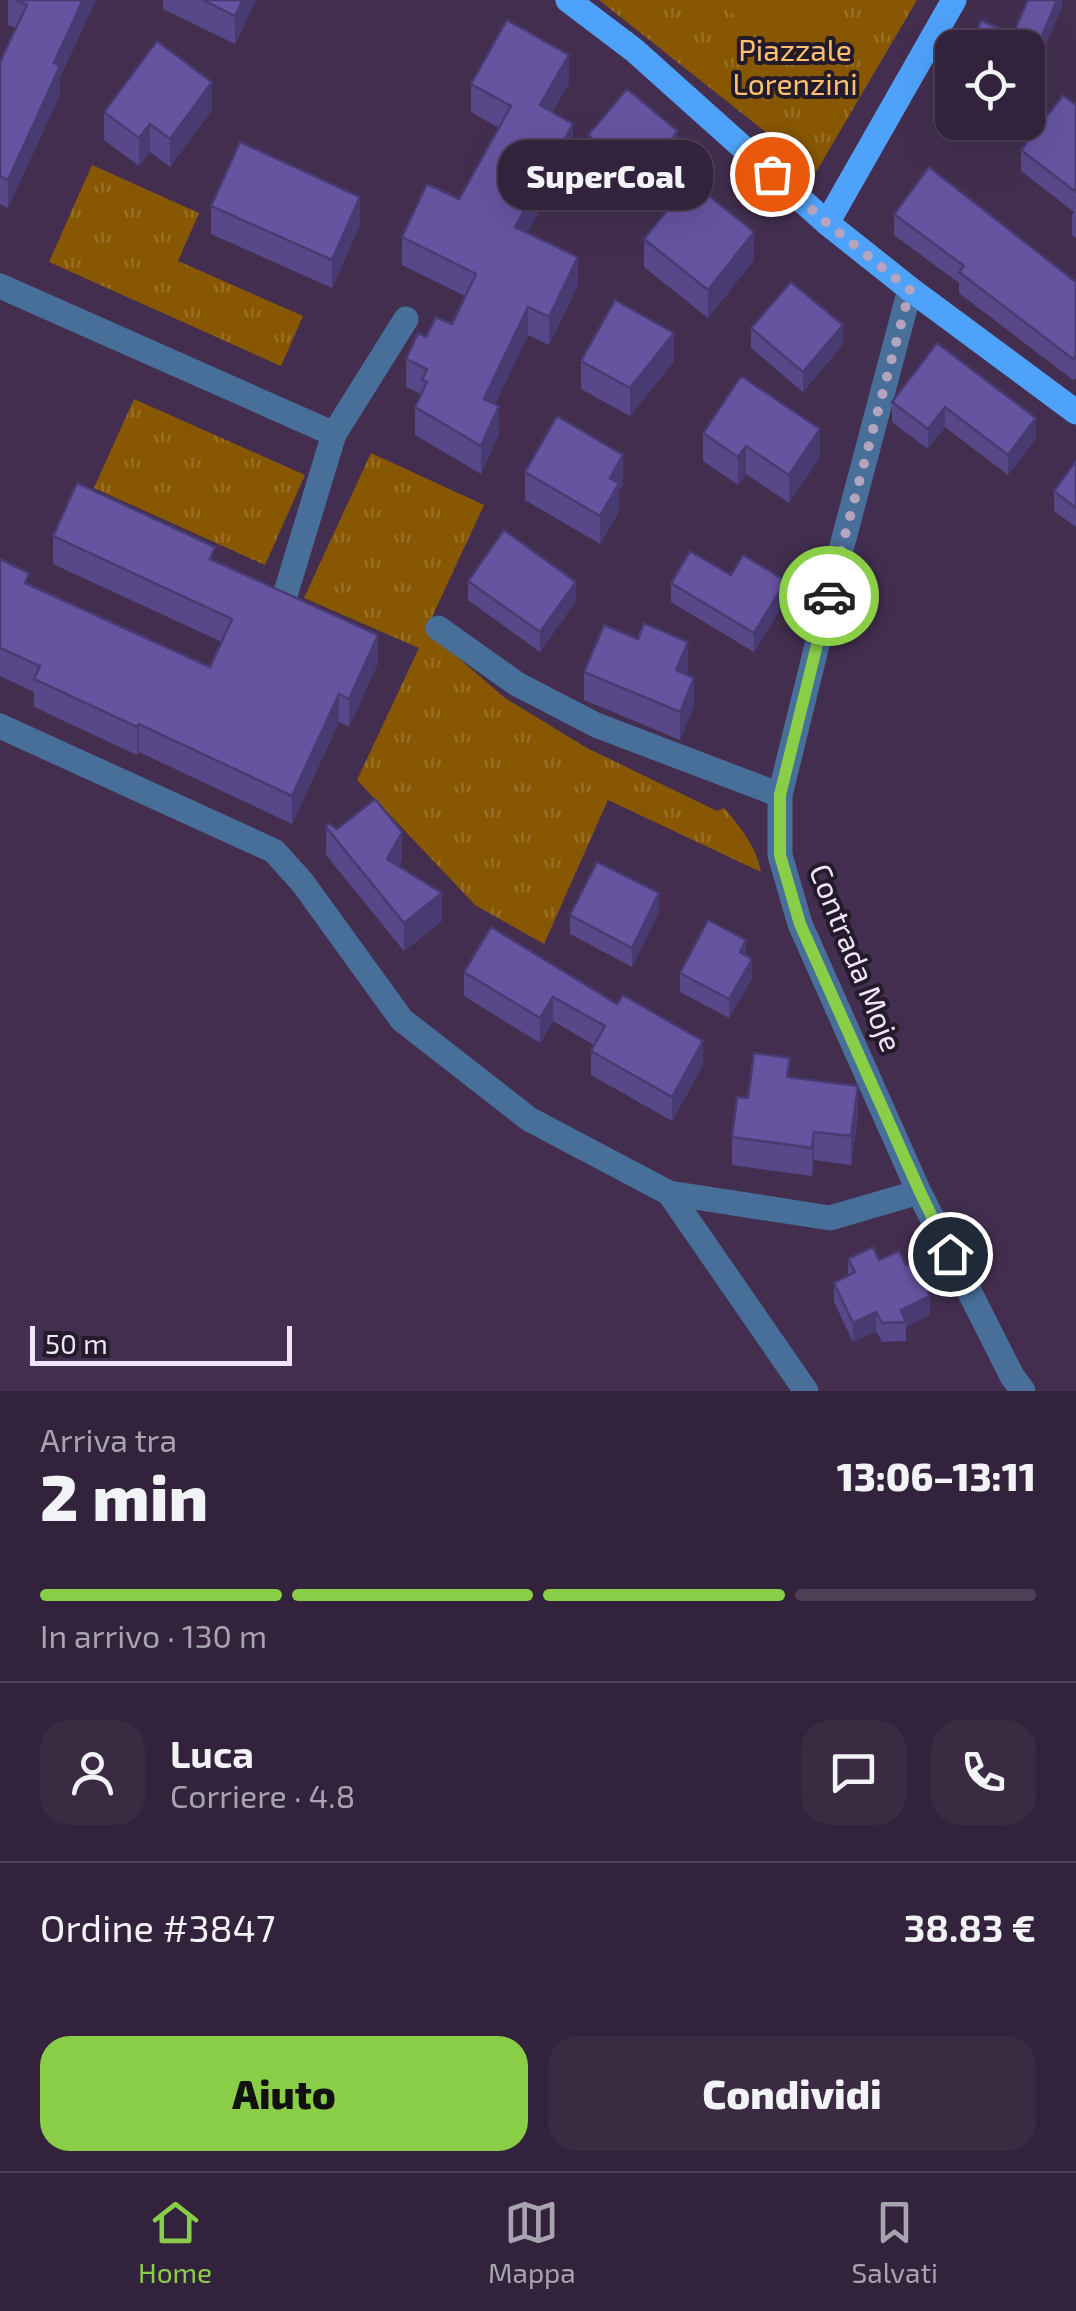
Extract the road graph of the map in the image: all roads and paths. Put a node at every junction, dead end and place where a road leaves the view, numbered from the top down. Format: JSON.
{"nodes":[{"id":1,"x":568,"y":0,"type":"edge"},
{"id":2,"x":954,"y":0,"type":"edge"},
{"id":3,"x":827,"y":223,"type":"junction"},
{"id":4,"x":0,"y":286,"type":"edge"},
{"id":5,"x":910,"y":290,"type":"junction"},
{"id":6,"x":406,"y":319,"type":"dead end"},
{"id":7,"x":1076,"y":412,"type":"edge"},
{"id":8,"x":334,"y":434,"type":"junction"},
{"id":9,"x":286,"y":592,"type":"edge"},
{"id":10,"x":438,"y":628,"type":"dead end"},
{"id":11,"x":0,"y":726,"type":"edge"},
{"id":12,"x":780,"y":795,"type":"junction"},
{"id":13,"x":920,"y":1192,"type":"junction"},
{"id":14,"x":669,"y":1193,"type":"junction"},
{"id":15,"x":806,"y":1391,"type":"edge"},
{"id":16,"x":1023,"y":1391,"type":"edge"}],
"edges":[{"from":1,"to":3,"type":"main road"},
{"from":2,"to":3,"type":"main road"},
{"from":3,"to":5,"type":"main road"},
{"from":4,"to":8,"type":"street"},
{"from":5,"to":7,"type":"main road"},
{"from":5,"to":12,"type":"street","name":"Contrada Moje"},
{"from":6,"to":8,"type":"street"},
{"from":8,"to":9,"type":"street"},
{"from":10,"to":12,"type":"street"},
{"from":11,"to":14,"type":"street"},
{"from":12,"to":13,"type":"street","name":"Contrada Moje"},
{"from":13,"to":14,"type":"street"},
{"from":13,"to":16,"type":"street","name":"Contrada Moje"},
{"from":14,"to":15,"type":"street"}]}
